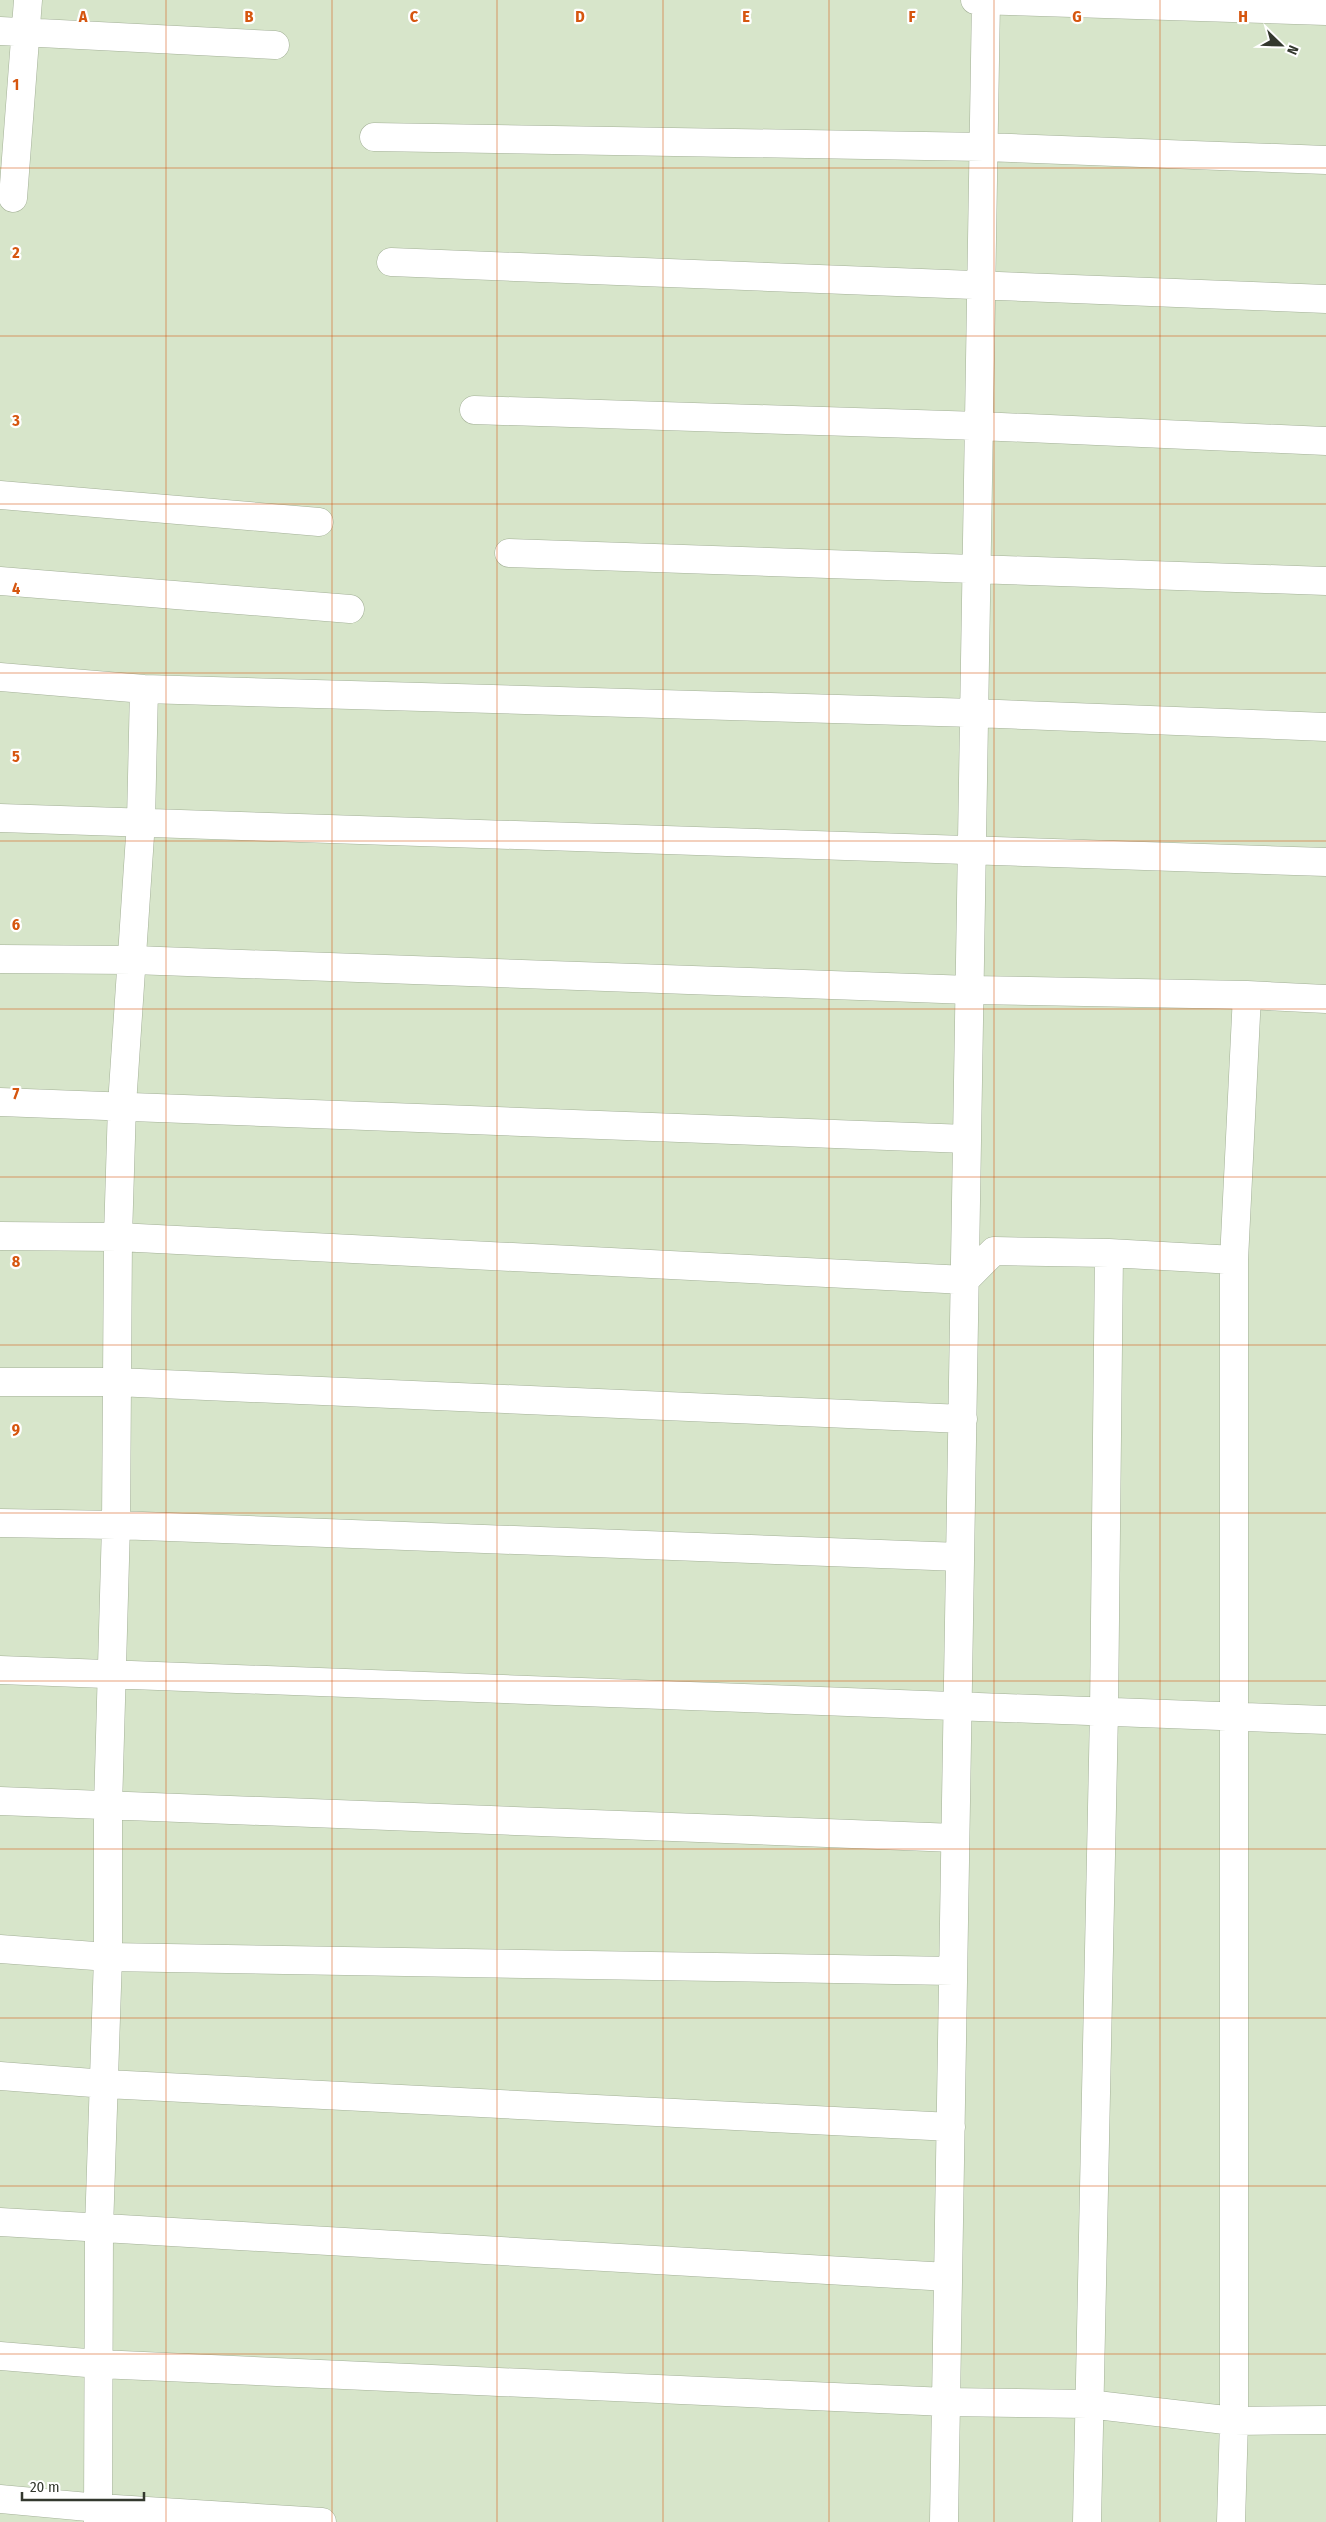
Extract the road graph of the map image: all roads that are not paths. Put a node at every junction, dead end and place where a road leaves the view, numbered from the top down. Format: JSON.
{"nodes":[{"id":1,"x":28,"y":0,"type":"edge"},
{"id":2,"x":975,"y":0,"type":"edge"},
{"id":3,"x":986,"y":0,"type":"edge"},
{"id":4,"x":1326,"y":11,"type":"edge"},
{"id":5,"x":13,"y":32,"type":"edge"},
{"id":6,"x":275,"y":45,"type":"dead end"},
{"id":7,"x":374,"y":136,"type":"dead end"},
{"id":8,"x":984,"y":147,"type":"junction"},
{"id":9,"x":1326,"y":160,"type":"edge"},
{"id":10,"x":13,"y":198,"type":"dead end"},
{"id":11,"x":392,"y":262,"type":"dead end"},
{"id":12,"x":981,"y":286,"type":"junction"},
{"id":13,"x":1326,"y":299,"type":"edge"},
{"id":14,"x":474,"y":410,"type":"dead end"},
{"id":15,"x":979,"y":426,"type":"junction"},
{"id":16,"x":1326,"y":441,"type":"edge"},
{"id":17,"x":0,"y":495,"type":"edge"},
{"id":18,"x":319,"y":522,"type":"dead end"},
{"id":19,"x":508,"y":553,"type":"dead end"},
{"id":20,"x":977,"y":568,"type":"junction"},
{"id":21,"x":0,"y":581,"type":"edge"},
{"id":22,"x":1326,"y":581,"type":"edge"},
{"id":23,"x":350,"y":609,"type":"dead end"},
{"id":24,"x":0,"y":678,"type":"edge"},
{"id":25,"x":144,"y":689,"type":"junction"},
{"id":26,"x":974,"y":713,"type":"junction"},
{"id":27,"x":1326,"y":727,"type":"edge"},
{"id":28,"x":0,"y":818,"type":"edge"},
{"id":29,"x":141,"y":821,"type":"junction"},
{"id":30,"x":972,"y":849,"type":"junction"},
{"id":31,"x":1326,"y":862,"type":"edge"},
{"id":32,"x":0,"y":959,"type":"edge"},
{"id":33,"x":133,"y":960,"type":"junction"},
{"id":34,"x":970,"y":990,"type":"junction"},
{"id":35,"x":1247,"y":995,"type":"junction"},
{"id":36,"x":1326,"y":999,"type":"edge"},
{"id":37,"x":0,"y":1102,"type":"edge"},
{"id":38,"x":122,"y":1105,"type":"junction"},
{"id":39,"x":967,"y":1138,"type":"junction"},
{"id":40,"x":0,"y":1236,"type":"edge"},
{"id":41,"x":118,"y":1237,"type":"junction"},
{"id":42,"x":1109,"y":1253,"type":"junction"},
{"id":43,"x":1234,"y":1260,"type":"junction"},
{"id":44,"x":965,"y":1280,"type":"junction"},
{"id":45,"x":0,"y":1382,"type":"edge"},
{"id":46,"x":116,"y":1382,"type":"junction"},
{"id":47,"x":963,"y":1419,"type":"junction"},
{"id":48,"x":0,"y":1523,"type":"edge"},
{"id":49,"x":116,"y":1525,"type":"junction"},
{"id":50,"x":960,"y":1557,"type":"junction"},
{"id":51,"x":0,"y":1670,"type":"edge"},
{"id":52,"x":110,"y":1674,"type":"junction"},
{"id":53,"x":958,"y":1706,"type":"junction"},
{"id":54,"x":1104,"y":1712,"type":"junction"},
{"id":55,"x":1235,"y":1717,"type":"junction"},
{"id":56,"x":1326,"y":1720,"type":"edge"},
{"id":57,"x":0,"y":1802,"type":"edge"},
{"id":58,"x":108,"y":1807,"type":"junction"},
{"id":59,"x":955,"y":1838,"type":"junction"},
{"id":60,"x":0,"y":1949,"type":"edge"},
{"id":61,"x":108,"y":1957,"type":"junction"},
{"id":62,"x":953,"y":1971,"type":"junction"},
{"id":63,"x":0,"y":2076,"type":"edge"},
{"id":64,"x":106,"y":2084,"type":"junction"},
{"id":65,"x":951,"y":2127,"type":"junction"},
{"id":66,"x":0,"y":2222,"type":"edge"},
{"id":67,"x":99,"y":2229,"type":"junction"},
{"id":68,"x":948,"y":2277,"type":"junction"},
{"id":69,"x":0,"y":2356,"type":"edge"},
{"id":70,"x":99,"y":2364,"type":"junction"},
{"id":71,"x":946,"y":2402,"type":"junction"},
{"id":72,"x":1088,"y":2404,"type":"junction"},
{"id":73,"x":1326,"y":2420,"type":"edge"},
{"id":74,"x":1234,"y":2421,"type":"junction"},
{"id":75,"x":0,"y":2499,"type":"edge"},
{"id":76,"x":98,"y":2515,"type":"edge"},
{"id":77,"x":322,"y":2522,"type":"edge"},
{"id":78,"x":944,"y":2522,"type":"edge"},
{"id":79,"x":1087,"y":2522,"type":"edge"},
{"id":80,"x":1231,"y":2522,"type":"edge"}],
"edges":[{"from":1,"to":5,"type":"street"},
{"from":2,"to":3,"type":"street"},
{"from":3,"to":4,"type":"street"},
{"from":3,"to":8,"type":"street"},
{"from":5,"to":6,"type":"street"},
{"from":5,"to":10,"type":"street"},
{"from":7,"to":8,"type":"street"},
{"from":8,"to":9,"type":"street"},
{"from":8,"to":12,"type":"street"},
{"from":11,"to":12,"type":"street"},
{"from":12,"to":13,"type":"street"},
{"from":12,"to":15,"type":"street"},
{"from":14,"to":15,"type":"street"},
{"from":15,"to":16,"type":"street"},
{"from":15,"to":20,"type":"street"},
{"from":17,"to":18,"type":"street"},
{"from":19,"to":20,"type":"street"},
{"from":20,"to":22,"type":"street"},
{"from":20,"to":26,"type":"street"},
{"from":21,"to":23,"type":"street"},
{"from":24,"to":25,"type":"street"},
{"from":25,"to":26,"type":"street"},
{"from":25,"to":29,"type":"street"},
{"from":26,"to":27,"type":"street"},
{"from":26,"to":30,"type":"street"},
{"from":28,"to":29,"type":"street"},
{"from":29,"to":30,"type":"street"},
{"from":29,"to":33,"type":"street"},
{"from":30,"to":31,"type":"street"},
{"from":30,"to":34,"type":"street"},
{"from":32,"to":33,"type":"street"},
{"from":33,"to":34,"type":"street"},
{"from":33,"to":38,"type":"street"},
{"from":34,"to":35,"type":"street"},
{"from":34,"to":39,"type":"street"},
{"from":35,"to":36,"type":"street"},
{"from":35,"to":43,"type":"street"},
{"from":37,"to":38,"type":"street"},
{"from":38,"to":39,"type":"street"},
{"from":38,"to":41,"type":"street"},
{"from":39,"to":44,"type":"street"},
{"from":40,"to":41,"type":"street"},
{"from":41,"to":44,"type":"street"},
{"from":41,"to":46,"type":"street"},
{"from":42,"to":43,"type":"street"},
{"from":42,"to":44,"type":"street"},
{"from":42,"to":54,"type":"street"},
{"from":43,"to":55,"type":"street"},
{"from":44,"to":47,"type":"street"},
{"from":45,"to":46,"type":"street"},
{"from":46,"to":47,"type":"street"},
{"from":46,"to":49,"type":"street"},
{"from":47,"to":50,"type":"street"},
{"from":48,"to":49,"type":"street"},
{"from":49,"to":50,"type":"street"},
{"from":49,"to":52,"type":"street"},
{"from":50,"to":53,"type":"street"},
{"from":51,"to":52,"type":"street"},
{"from":52,"to":53,"type":"street"},
{"from":52,"to":58,"type":"street"},
{"from":53,"to":54,"type":"street"},
{"from":53,"to":59,"type":"street"},
{"from":54,"to":55,"type":"street"},
{"from":54,"to":72,"type":"street"},
{"from":55,"to":56,"type":"street"},
{"from":55,"to":74,"type":"street"},
{"from":57,"to":58,"type":"street"},
{"from":58,"to":59,"type":"street"},
{"from":58,"to":61,"type":"street"},
{"from":59,"to":62,"type":"street"},
{"from":60,"to":61,"type":"street"},
{"from":61,"to":62,"type":"street"},
{"from":61,"to":64,"type":"street"},
{"from":62,"to":65,"type":"street"},
{"from":63,"to":64,"type":"street"},
{"from":64,"to":65,"type":"street"},
{"from":64,"to":67,"type":"street"},
{"from":65,"to":68,"type":"street"},
{"from":66,"to":67,"type":"street"},
{"from":67,"to":68,"type":"street"},
{"from":67,"to":70,"type":"street"},
{"from":68,"to":71,"type":"street"},
{"from":69,"to":70,"type":"street"},
{"from":70,"to":71,"type":"street"},
{"from":70,"to":76,"type":"street"},
{"from":71,"to":72,"type":"street"},
{"from":71,"to":78,"type":"street"},
{"from":72,"to":74,"type":"street"},
{"from":72,"to":79,"type":"street"},
{"from":73,"to":74,"type":"street"},
{"from":74,"to":80,"type":"street"},
{"from":75,"to":76,"type":"street"},
{"from":76,"to":77,"type":"street"}]}
